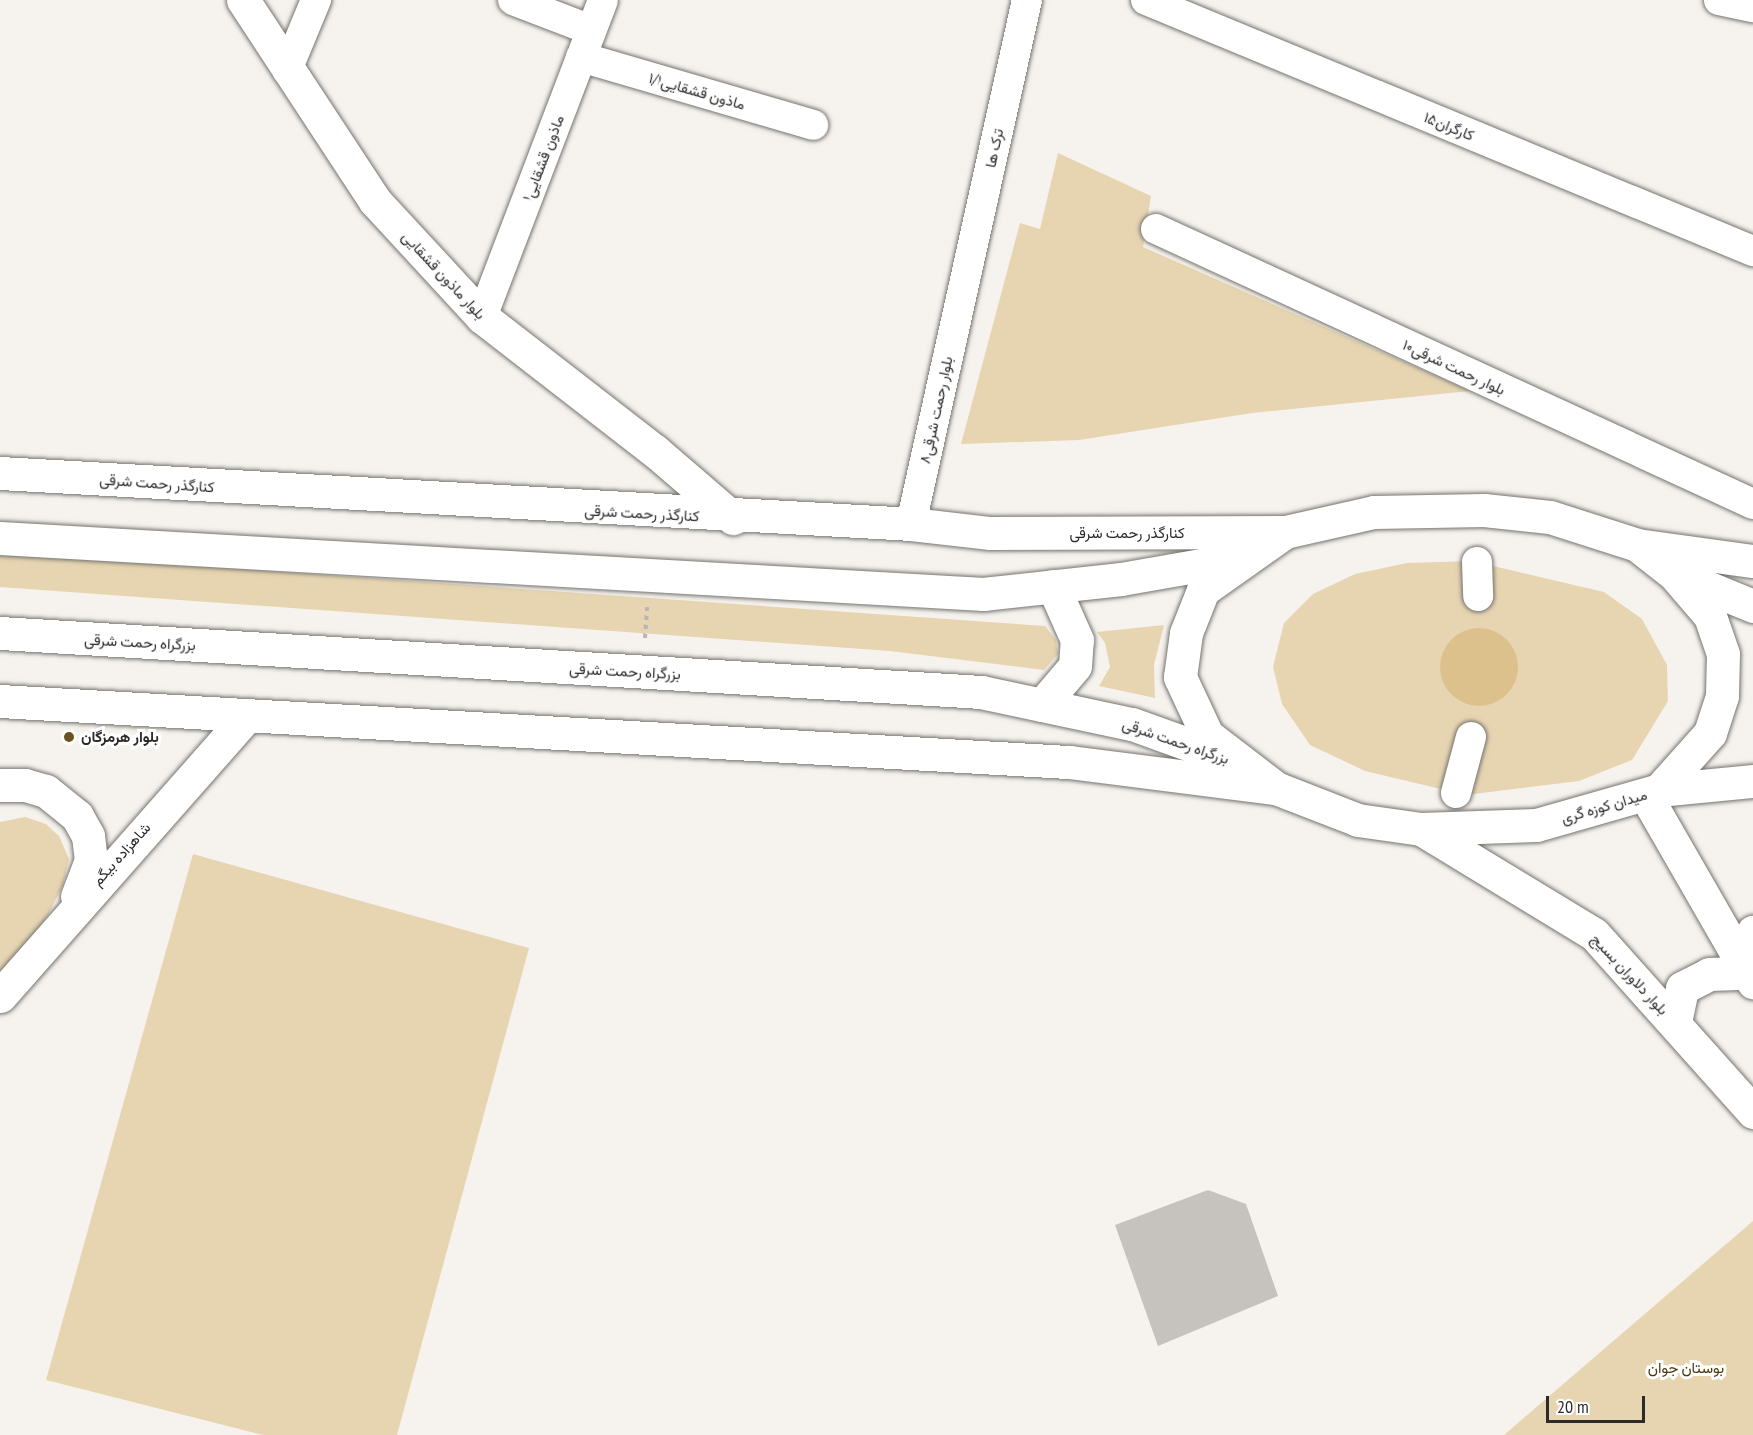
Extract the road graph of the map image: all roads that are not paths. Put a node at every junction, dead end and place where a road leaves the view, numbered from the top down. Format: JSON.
{"nodes":[{"id":1,"x":243,"y":0,"type":"edge"},
{"id":2,"x":316,"y":0,"type":"edge"},
{"id":3,"x":513,"y":0,"type":"edge"},
{"id":4,"x":603,"y":0,"type":"edge"},
{"id":5,"x":1027,"y":0,"type":"edge"},
{"id":6,"x":1146,"y":0,"type":"edge"},
{"id":7,"x":1719,"y":0,"type":"edge"},
{"id":8,"x":1753,"y":7,"type":"edge"},
{"id":9,"x":586,"y":43,"type":"junction"},
{"id":10,"x":287,"y":70,"type":"junction"},
{"id":11,"x":813,"y":125,"type":"dead end"},
{"id":12,"x":1156,"y":229,"type":"dead end"},
{"id":13,"x":1753,"y":251,"type":"edge"},
{"id":14,"x":962,"y":297,"type":"joint"},
{"id":15,"x":482,"y":317,"type":"junction"},
{"id":16,"x":0,"y":473,"type":"edge"},
{"id":17,"x":1753,"y":504,"type":"edge"},
{"id":18,"x":733,"y":518,"type":"junction"},
{"id":19,"x":911,"y":524,"type":"junction"},
{"id":20,"x":1285,"y":532,"type":"junction"},
{"id":21,"x":0,"y":538,"type":"edge"},
{"id":22,"x":1637,"y":545,"type":"junction"},
{"id":23,"x":1245,"y":557,"type":"junction"},
{"id":24,"x":1753,"y":561,"type":"edge"},
{"id":25,"x":1477,"y":562,"type":"dead end"},
{"id":26,"x":1674,"y":574,"type":"junction"},
{"id":27,"x":1053,"y":586,"type":"junction"},
{"id":28,"x":1478,"y":596,"type":"dead end"},
{"id":29,"x":1753,"y":606,"type":"edge"},
{"id":30,"x":0,"y":633,"type":"edge"},
{"id":31,"x":0,"y":701,"type":"edge"},
{"id":32,"x":1042,"y":705,"type":"junction"},
{"id":33,"x":247,"y":716,"type":"junction"},
{"id":34,"x":1471,"y":737,"type":"dead end"},
{"id":35,"x":1240,"y":764,"type":"junction"},
{"id":36,"x":1753,"y":781,"type":"edge"},
{"id":37,"x":0,"y":785,"type":"edge"},
{"id":38,"x":1276,"y":788,"type":"junction"},
{"id":39,"x":1456,"y":793,"type":"dead end"},
{"id":40,"x":1653,"y":793,"type":"junction"},
{"id":41,"x":1421,"y":829,"type":"junction"},
{"id":42,"x":68,"y":914,"type":"junction"},
{"id":43,"x":1753,"y":932,"type":"edge"},
{"id":44,"x":1749,"y":977,"type":"edge"},
{"id":45,"x":0,"y":996,"type":"edge"},
{"id":46,"x":1675,"y":1022,"type":"junction"},
{"id":47,"x":1753,"y":1112,"type":"edge"}],
"edges":[{"from":1,"to":10,"type":"main road","name":"بلوار ماذون قشقایی"},
{"from":2,"to":10,"type":"street"},
{"from":3,"to":9,"type":"street","name":"ماذون قشقایی۱/۱"},
{"from":4,"to":9,"type":"street","name":"ماذون قشقایی۱"},
{"from":5,"to":14,"type":"street","name":"ترک ها"},
{"from":6,"to":13,"type":"street","name":"۱۵کارگران"},
{"from":7,"to":8,"type":"street"},
{"from":9,"to":11,"type":"street","name":"ماذون قشقایی۱/۱"},
{"from":9,"to":15,"type":"street","name":"ماذون قشقایی۱"},
{"from":10,"to":15,"type":"main road","name":"بلوار ماذون قشقایی"},
{"from":12,"to":17,"type":"street","name":"۱۰بلوار رحمت شرقی"},
{"from":14,"to":19,"type":"street","name":"بلوار رحمت شرقی۸"},
{"from":15,"to":18,"type":"main road","name":"بلوار ماذون قشقایی"},
{"from":16,"to":18,"type":"main road","name":"کنارگذر رحمت شرقی"},
{"from":18,"to":19,"type":"main road","name":"کنارگذر رحمت شرقی"},
{"from":19,"to":20,"type":"main road","name":"کنارگذر رحمت شرقی"},
{"from":20,"to":22,"type":"main road","name":"میدان کوزه گری"},
{"from":20,"to":23,"type":"main road","name":"میدان کوزه گری"},
{"from":21,"to":27,"type":"main road"},
{"from":22,"to":24,"type":"main road"},
{"from":22,"to":26,"type":"main road","name":"میدان کوزه گری"},
{"from":23,"to":27,"type":"main road"},
{"from":23,"to":35,"type":"main road","name":"میدان کوزه گری"},
{"from":25,"to":28,"type":"street"},
{"from":26,"to":29,"type":"main road"},
{"from":26,"to":40,"type":"main road","name":"میدان کوزه گری"},
{"from":27,"to":32,"type":"main road"},
{"from":30,"to":32,"type":"main road","name":"بزرگراه رحمت شرقی"},
{"from":31,"to":33,"type":"main road"},
{"from":32,"to":35,"type":"main road","name":"بزرگراه رحمت شرقی"},
{"from":33,"to":38,"type":"main road"},
{"from":33,"to":42,"type":"main road","name":"شاهزاده بیگم"},
{"from":34,"to":39,"type":"street"},
{"from":35,"to":38,"type":"main road","name":"میدان کوزه گری"},
{"from":36,"to":40,"type":"main road"},
{"from":37,"to":42,"type":"main road"},
{"from":38,"to":41,"type":"main road","name":"میدان کوزه گری"},
{"from":40,"to":41,"type":"main road","name":"میدان کوزه گری"},
{"from":40,"to":44,"type":"main road"},
{"from":41,"to":46,"type":"main road","name":"بلوار دلاوران بسیج"},
{"from":42,"to":45,"type":"main road","name":"شاهزاده بیگم"},
{"from":43,"to":44,"type":"main road"},
{"from":44,"to":46,"type":"main road"},
{"from":46,"to":47,"type":"main road","name":"بلوار دلاوران بسیج"}]}
